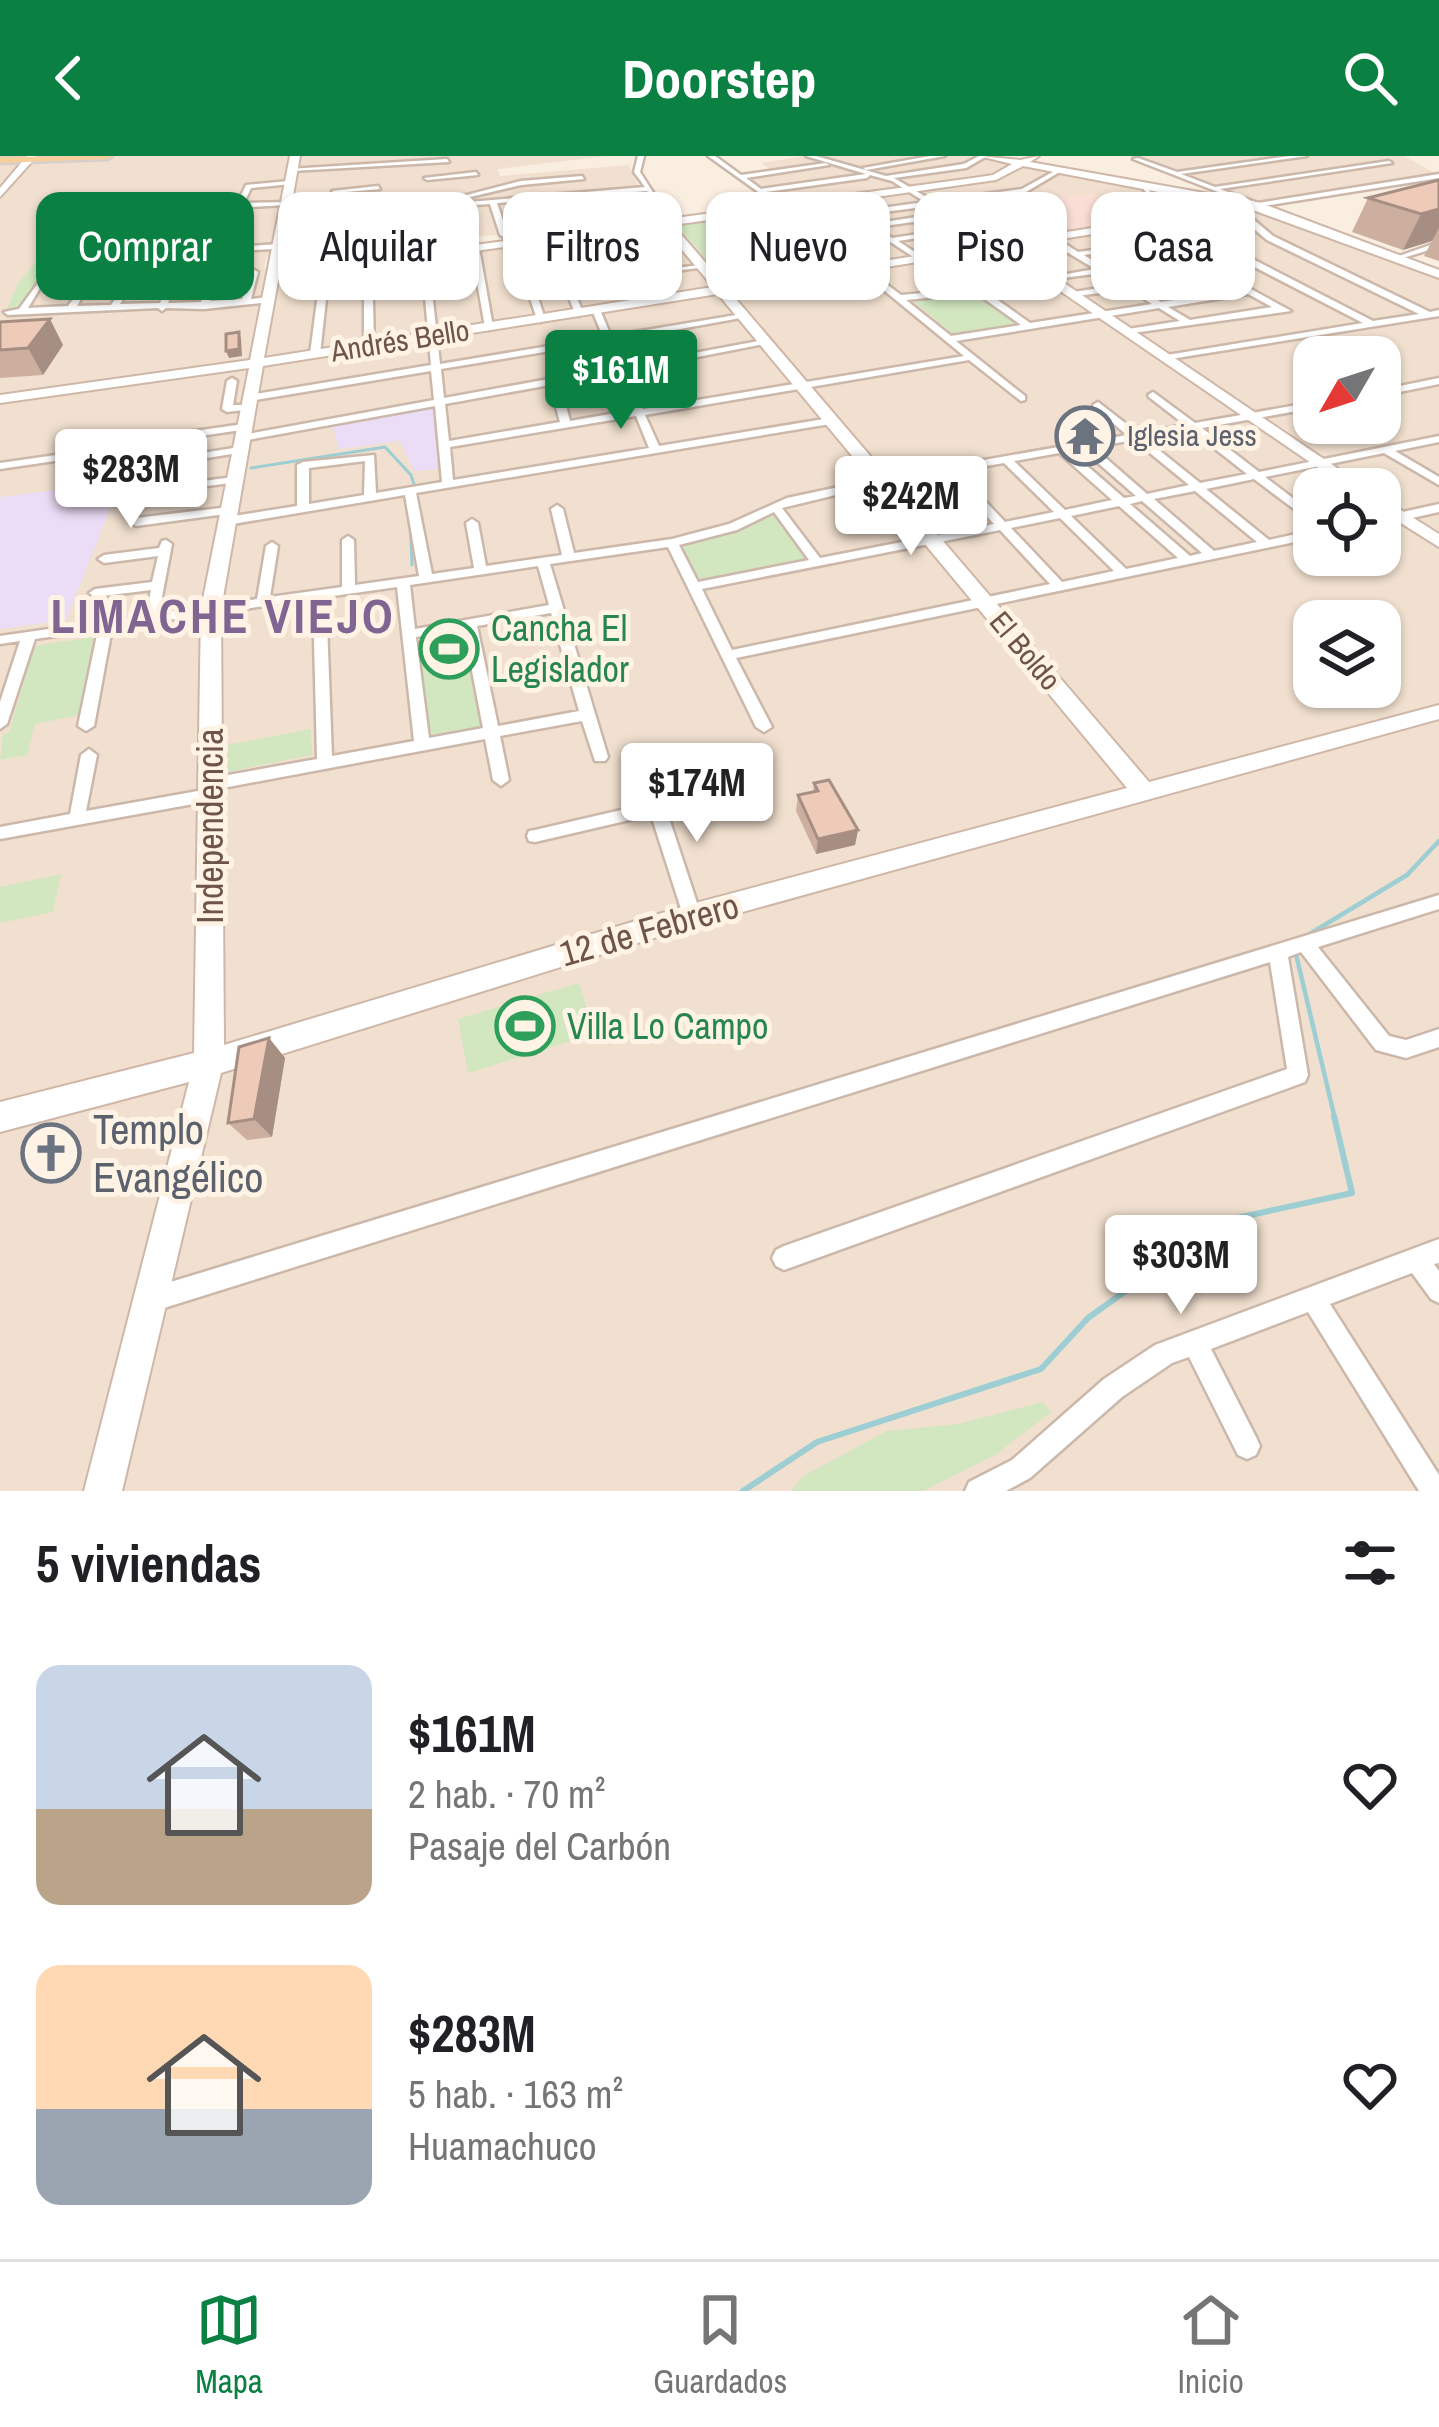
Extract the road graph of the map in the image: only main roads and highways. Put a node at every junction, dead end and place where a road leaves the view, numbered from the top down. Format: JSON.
{"nodes":[{"id":1,"x":107,"y":156,"type":"edge"},
{"id":2,"x":31,"y":158,"type":"edge"},
{"id":3,"x":0,"y":160,"type":"edge"}],
"edges":[{"from":1,"to":2,"type":"main road"},
{"from":2,"to":3,"type":"main road"}]}
